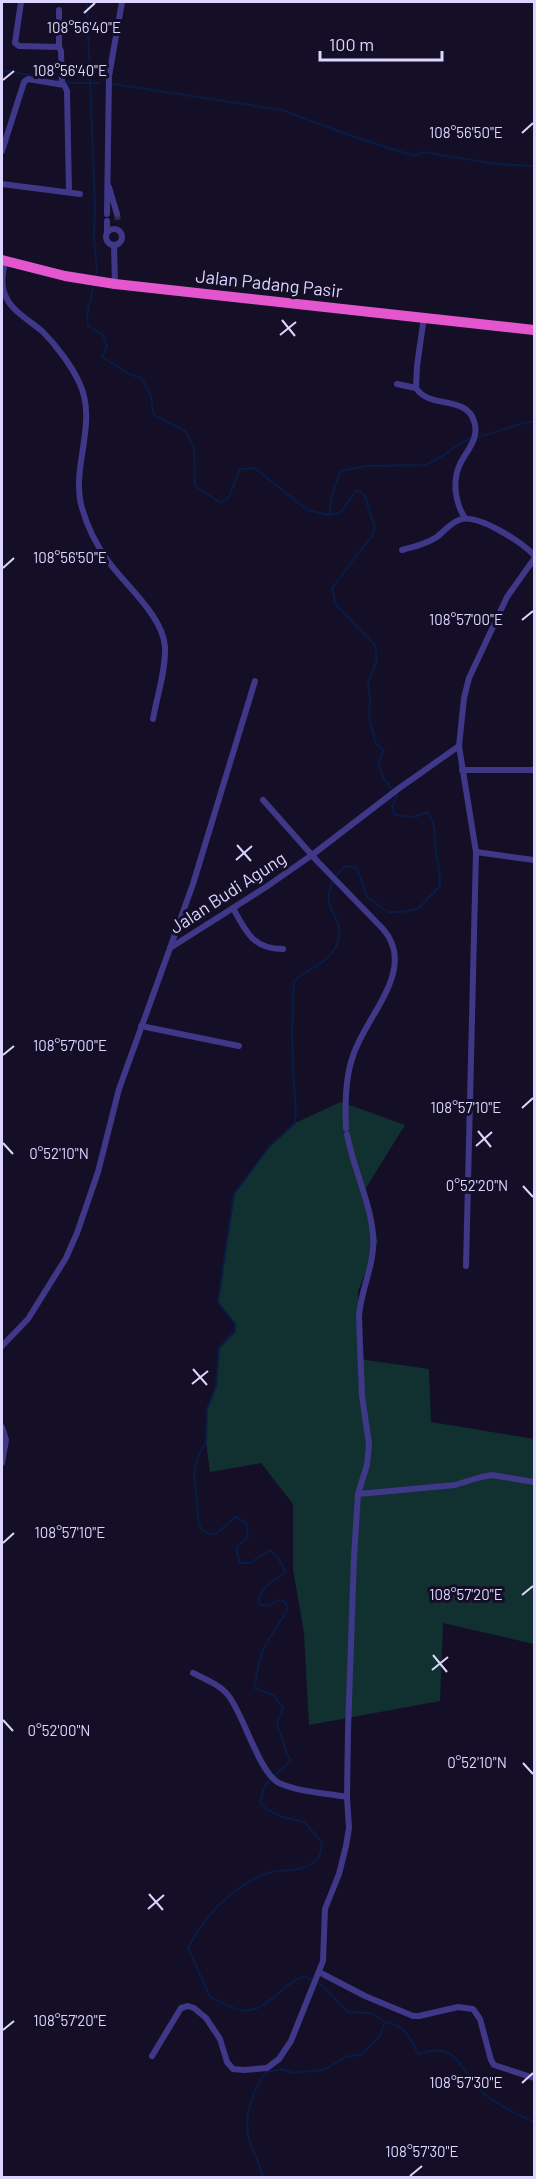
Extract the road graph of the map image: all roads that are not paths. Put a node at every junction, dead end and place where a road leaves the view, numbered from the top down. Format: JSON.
{"nodes":[{"id":1,"x":21,"y":2,"type":"edge"},
{"id":2,"x":122,"y":2,"type":"edge"},
{"id":3,"x":60,"y":10,"type":"dead end"},
{"id":4,"x":59,"y":47,"type":"junction"},
{"id":5,"x":62,"y":80,"type":"junction"},
{"id":6,"x":2,"y":151,"type":"edge"},
{"id":7,"x":107,"y":180,"type":"junction"},
{"id":8,"x":2,"y":184,"type":"edge"},
{"id":9,"x":69,"y":192,"type":"junction"},
{"id":10,"x":80,"y":194,"type":"dead end"},
{"id":11,"x":119,"y":230,"type":"junction"},
{"id":12,"x":107,"y":231,"type":"junction"},
{"id":13,"x":114,"y":245,"type":"junction"},
{"id":14,"x":3,"y":261,"type":"edge"},
{"id":15,"x":110,"y":283,"type":"junction"},
{"id":16,"x":3,"y":286,"type":"edge"},
{"id":17,"x":424,"y":317,"type":"junction"},
{"id":18,"x":534,"y":330,"type":"edge"},
{"id":19,"x":397,"y":384,"type":"dead end"},
{"id":20,"x":416,"y":388,"type":"junction"},
{"id":21,"x":465,"y":518,"type":"junction"},
{"id":22,"x":402,"y":550,"type":"dead end"},
{"id":23,"x":534,"y":555,"type":"edge"},
{"id":24,"x":534,"y":559,"type":"edge"},
{"id":25,"x":255,"y":681,"type":"dead end"},
{"id":26,"x":153,"y":719,"type":"dead end"},
{"id":27,"x":459,"y":746,"type":"junction"},
{"id":28,"x":462,"y":770,"type":"junction"},
{"id":29,"x":534,"y":770,"type":"edge"},
{"id":30,"x":262,"y":800,"type":"dead end"},
{"id":31,"x":476,"y":852,"type":"junction"},
{"id":32,"x":312,"y":855,"type":"junction"},
{"id":33,"x":534,"y":860,"type":"edge"},
{"id":34,"x":233,"y":908,"type":"junction"},
{"id":35,"x":170,"y":948,"type":"junction"},
{"id":36,"x":283,"y":949,"type":"dead end"},
{"id":37,"x":141,"y":1026,"type":"junction"},
{"id":38,"x":239,"y":1046,"type":"dead end"},
{"id":39,"x":466,"y":1266,"type":"dead end"},
{"id":40,"x":2,"y":1346,"type":"edge"},
{"id":41,"x":2,"y":1427,"type":"edge"},
{"id":42,"x":2,"y":1463,"type":"edge"},
{"id":43,"x":534,"y":1482,"type":"edge"},
{"id":44,"x":358,"y":1494,"type":"junction"},
{"id":45,"x":193,"y":1672,"type":"dead end"},
{"id":46,"x":347,"y":1797,"type":"junction"},
{"id":47,"x":317,"y":1975,"type":"junction"},
{"id":48,"x":152,"y":2056,"type":"dead end"},
{"id":49,"x":534,"y":2078,"type":"edge"}],
"edges":[{"from":1,"to":4,"type":"street"},
{"from":2,"to":7,"type":"street"},
{"from":3,"to":4,"type":"street"},
{"from":4,"to":5,"type":"street"},
{"from":5,"to":6,"type":"street"},
{"from":5,"to":9,"type":"street"},
{"from":7,"to":11,"type":"street"},
{"from":7,"to":12,"type":"street"},
{"from":8,"to":9,"type":"street"},
{"from":9,"to":10,"type":"street"},
{"from":11,"to":12,"type":"street"},
{"from":11,"to":13,"type":"street"},
{"from":12,"to":13,"type":"street"},
{"from":13,"to":15,"type":"street"},
{"from":14,"to":15,"type":"highway","name":"Jalan Padang Pasir"},
{"from":14,"to":16,"type":"street"},
{"from":15,"to":17,"type":"highway","name":"Jalan Padang Pasir"},
{"from":16,"to":26,"type":"street"},
{"from":17,"to":18,"type":"highway","name":"Jalan Padang Pasir"},
{"from":17,"to":20,"type":"street"},
{"from":19,"to":20,"type":"street"},
{"from":20,"to":21,"type":"street"},
{"from":21,"to":22,"type":"street"},
{"from":21,"to":23,"type":"street"},
{"from":24,"to":27,"type":"street"},
{"from":25,"to":35,"type":"street"},
{"from":27,"to":28,"type":"street"},
{"from":27,"to":32,"type":"street","name":"Jalan Budi Agung"},
{"from":28,"to":29,"type":"street"},
{"from":28,"to":31,"type":"street"},
{"from":30,"to":32,"type":"street"},
{"from":31,"to":33,"type":"street"},
{"from":31,"to":39,"type":"street"},
{"from":32,"to":34,"type":"street","name":"Jalan Budi Agung"},
{"from":32,"to":44,"type":"street"},
{"from":34,"to":35,"type":"street","name":"Jalan Budi Agung"},
{"from":34,"to":36,"type":"street"},
{"from":35,"to":37,"type":"street","name":"Jalan Budi Agung"},
{"from":37,"to":38,"type":"street"},
{"from":37,"to":40,"type":"street","name":"Jalan Budi Agung"},
{"from":41,"to":42,"type":"street"},
{"from":43,"to":44,"type":"street"},
{"from":44,"to":46,"type":"street"},
{"from":45,"to":46,"type":"street"},
{"from":46,"to":47,"type":"street"},
{"from":47,"to":48,"type":"street"},
{"from":47,"to":49,"type":"street"}]}
